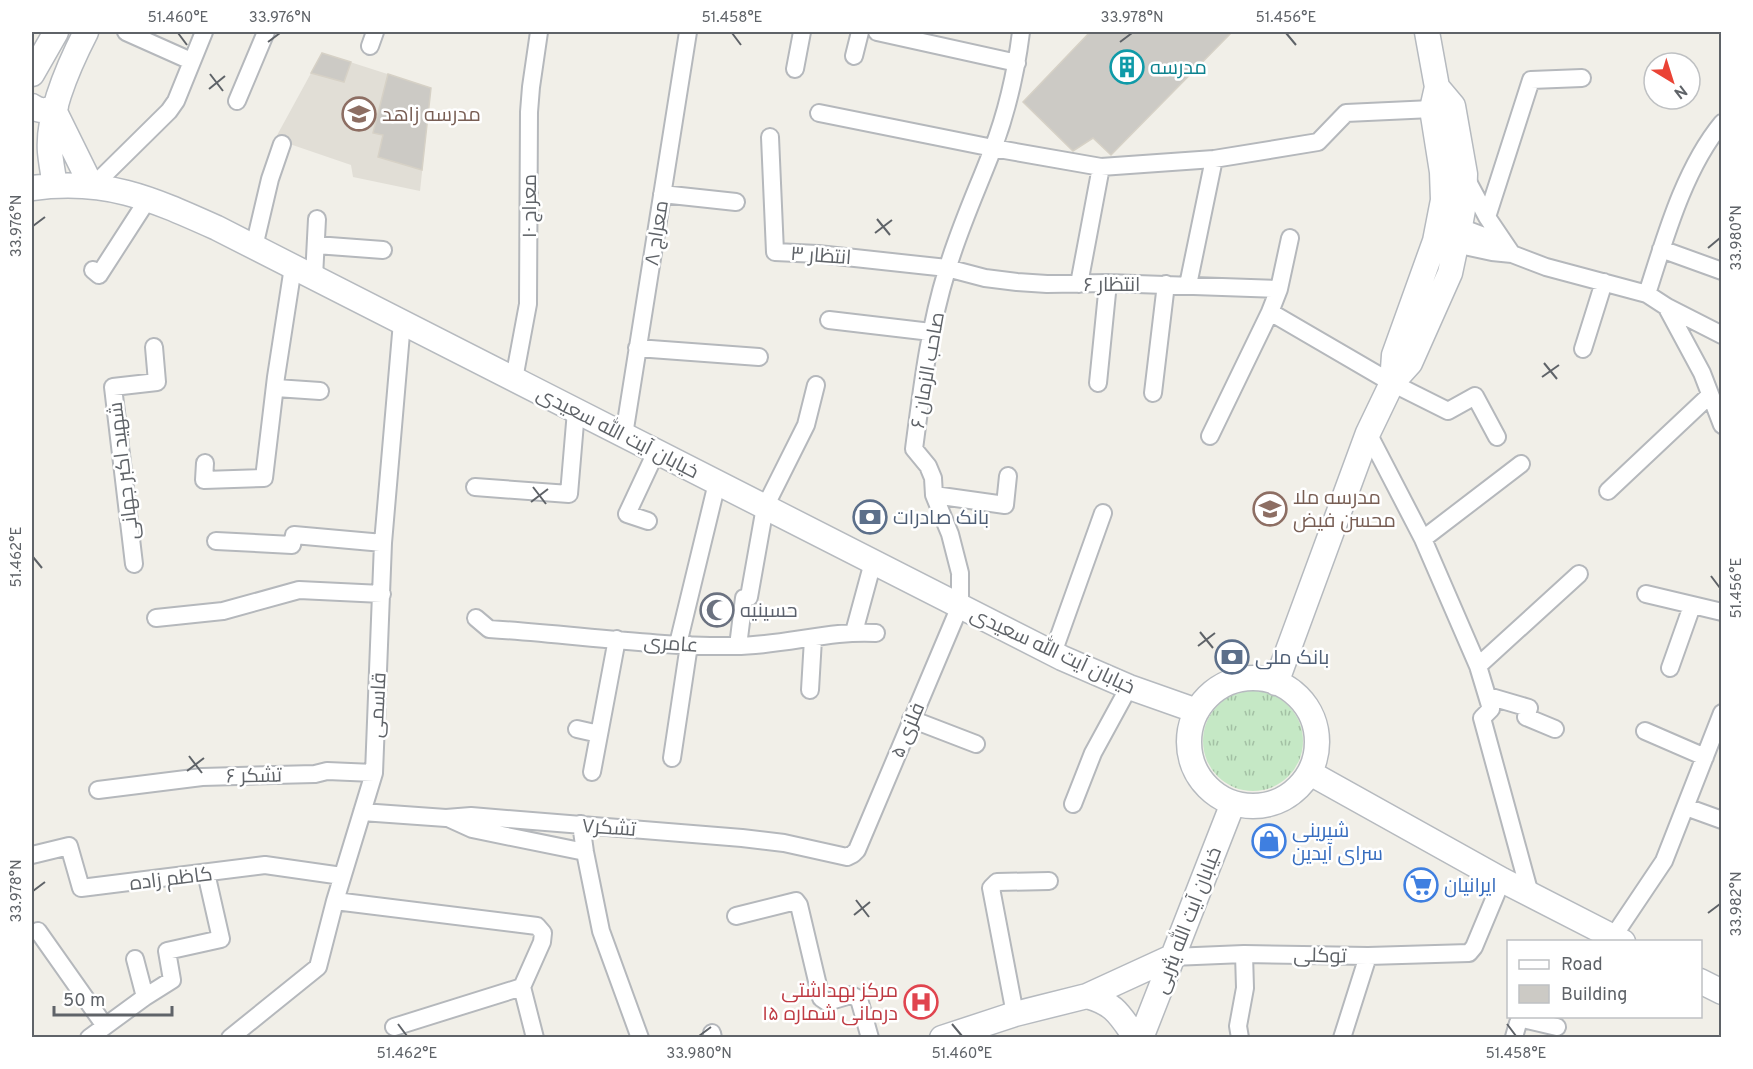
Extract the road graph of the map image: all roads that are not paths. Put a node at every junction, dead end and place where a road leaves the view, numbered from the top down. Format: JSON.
{"nodes":[{"id":1,"x":56,"y":32,"type":"edge"},
{"id":2,"x":86,"y":32,"type":"edge"},
{"id":3,"x":126,"y":32,"type":"edge"},
{"id":4,"x":204,"y":32,"type":"edge"},
{"id":5,"x":539,"y":32,"type":"edge"},
{"id":6,"x":688,"y":32,"type":"edge"},
{"id":7,"x":802,"y":32,"type":"edge"},
{"id":8,"x":860,"y":32,"type":"edge"},
{"id":9,"x":877,"y":32,"type":"edge"},
{"id":10,"x":1021,"y":32,"type":"edge"},
{"id":11,"x":1427,"y":32,"type":"edge"},
{"id":12,"x":262,"y":33,"type":"edge"},
{"id":13,"x":854,"y":56,"type":"dead end"},
{"id":14,"x":191,"y":61,"type":"junction"},
{"id":15,"x":1017,"y":63,"type":"junction"},
{"id":16,"x":795,"y":69,"type":"dead end"},
{"id":17,"x":32,"y":74,"type":"edge"},
{"id":18,"x":1582,"y":78,"type":"dead end"},
{"id":19,"x":1434,"y":98,"type":"junction"},
{"id":20,"x":237,"y":101,"type":"dead end"},
{"id":21,"x":32,"y":106,"type":"edge"},
{"id":22,"x":56,"y":109,"type":"junction"},
{"id":23,"x":819,"y":113,"type":"dead end"},
{"id":24,"x":1722,"y":123,"type":"edge"},
{"id":25,"x":770,"y":136,"type":"dead end"},
{"id":26,"x":282,"y":144,"type":"dead end"},
{"id":27,"x":993,"y":148,"type":"junction"},
{"id":28,"x":1214,"y":159,"type":"junction"},
{"id":29,"x":1101,"y":167,"type":"junction"},
{"id":30,"x":1465,"y":174,"type":"junction"},
{"id":31,"x":92,"y":185,"type":"junction"},
{"id":32,"x":43,"y":187,"type":"edge"},
{"id":33,"x":662,"y":194,"type":"junction"},
{"id":34,"x":148,"y":199,"type":"junction"},
{"id":35,"x":736,"y":202,"type":"dead end"},
{"id":36,"x":1487,"y":217,"type":"junction"},
{"id":37,"x":317,"y":219,"type":"dead end"},
{"id":38,"x":1448,"y":233,"type":"junction"},
{"id":39,"x":1290,"y":238,"type":"dead end"},
{"id":40,"x":316,"y":245,"type":"junction"},
{"id":41,"x":254,"y":247,"type":"junction"},
{"id":42,"x":1661,"y":249,"type":"junction"},
{"id":43,"x":383,"y":250,"type":"dead end"},
{"id":44,"x":1512,"y":254,"type":"junction"},
{"id":45,"x":947,"y":268,"type":"junction"},
{"id":46,"x":93,"y":270,"type":"dead end"},
{"id":47,"x":1722,"y":271,"type":"edge"},
{"id":48,"x":303,"y":272,"type":"junction"},
{"id":49,"x":1604,"y":282,"type":"junction"},
{"id":50,"x":1108,"y":283,"type":"junction"},
{"id":51,"x":1080,"y":284,"type":"junction"},
{"id":52,"x":1166,"y":284,"type":"junction"},
{"id":53,"x":1188,"y":285,"type":"junction"},
{"id":54,"x":1279,"y":289,"type":"junction"},
{"id":55,"x":1647,"y":294,"type":"junction"},
{"id":56,"x":1667,"y":307,"type":"junction"},
{"id":57,"x":1270,"y":312,"type":"junction"},
{"id":58,"x":829,"y":320,"type":"dead end"},
{"id":59,"x":402,"y":322,"type":"junction"},
{"id":60,"x":931,"y":332,"type":"junction"},
{"id":61,"x":1722,"y":335,"type":"edge"},
{"id":62,"x":154,"y":347,"type":"dead end"},
{"id":63,"x":637,"y":348,"type":"junction"},
{"id":64,"x":1583,"y":349,"type":"dead end"},
{"id":65,"x":759,"y":357,"type":"dead end"},
{"id":66,"x":514,"y":380,"type":"junction"},
{"id":67,"x":1098,"y":383,"type":"dead end"},
{"id":68,"x":1392,"y":383,"type":"junction"},
{"id":69,"x":816,"y":385,"type":"dead end"},
{"id":70,"x":276,"y":388,"type":"junction"},
{"id":71,"x":320,"y":391,"type":"dead end"},
{"id":72,"x":1153,"y":393,"type":"dead end"},
{"id":73,"x":1710,"y":395,"type":"junction"},
{"id":74,"x":576,"y":411,"type":"junction"},
{"id":75,"x":1722,"y":425,"type":"edge"},
{"id":76,"x":1368,"y":434,"type":"junction"},
{"id":77,"x":624,"y":435,"type":"junction"},
{"id":78,"x":1210,"y":436,"type":"dead end"},
{"id":79,"x":1497,"y":437,"type":"dead end"},
{"id":80,"x":656,"y":452,"type":"junction"},
{"id":81,"x":205,"y":463,"type":"dead end"},
{"id":82,"x":1521,"y":464,"type":"dead end"},
{"id":83,"x":1008,"y":476,"type":"dead end"},
{"id":84,"x":717,"y":483,"type":"junction"},
{"id":85,"x":475,"y":487,"type":"dead end"},
{"id":86,"x":1608,"y":491,"type":"dead end"},
{"id":87,"x":934,"y":495,"type":"junction"},
{"id":88,"x":765,"y":507,"type":"junction"},
{"id":89,"x":1102,"y":513,"type":"dead end"},
{"id":90,"x":648,"y":520,"type":"dead end"},
{"id":91,"x":1423,"y":538,"type":"junction"},
{"id":92,"x":216,"y":541,"type":"dead end"},
{"id":93,"x":383,"y":543,"type":"junction"},
{"id":94,"x":873,"y":562,"type":"junction"},
{"id":95,"x":134,"y":564,"type":"dead end"},
{"id":96,"x":1579,"y":574,"type":"dead end"},
{"id":97,"x":382,"y":594,"type":"junction"},
{"id":98,"x":1646,"y":594,"type":"dead end"},
{"id":99,"x":960,"y":606,"type":"junction"},
{"id":100,"x":1692,"y":606,"type":"junction"},
{"id":101,"x":1722,"y":612,"type":"edge"},
{"id":102,"x":156,"y":618,"type":"dead end"},
{"id":103,"x":482,"y":624,"type":"dead end"},
{"id":104,"x":854,"y":632,"type":"junction"},
{"id":105,"x":876,"y":633,"type":"dead end"},
{"id":106,"x":617,"y":639,"type":"junction"},
{"id":107,"x":813,"y":639,"type":"junction"},
{"id":108,"x":684,"y":644,"type":"junction"},
{"id":109,"x":738,"y":646,"type":"junction"},
{"id":110,"x":1053,"y":653,"type":"junction"},
{"id":111,"x":1478,"y":666,"type":"junction"},
{"id":112,"x":1670,"y":668,"type":"dead end"},
{"id":113,"x":1276,"y":683,"type":"junction"},
{"id":114,"x":1129,"y":687,"type":"junction"},
{"id":115,"x":810,"y":690,"type":"dead end"},
{"id":116,"x":1488,"y":696,"type":"junction"},
{"id":117,"x":1197,"y":711,"type":"junction"},
{"id":118,"x":1722,"y":713,"type":"edge"},
{"id":119,"x":911,"y":719,"type":"junction"},
{"id":120,"x":577,"y":729,"type":"dead end"},
{"id":121,"x":1555,"y":729,"type":"dead end"},
{"id":122,"x":1645,"y":731,"type":"dead end"},
{"id":123,"x":599,"y":734,"type":"junction"},
{"id":124,"x":976,"y":744,"type":"dead end"},
{"id":125,"x":1705,"y":757,"type":"junction"},
{"id":126,"x":672,"y":758,"type":"dead end"},
{"id":127,"x":592,"y":772,"type":"dead end"},
{"id":128,"x":374,"y":773,"type":"junction"},
{"id":129,"x":1310,"y":773,"type":"junction"},
{"id":130,"x":98,"y":790,"type":"dead end"},
{"id":131,"x":1233,"y":803,"type":"junction"},
{"id":132,"x":1073,"y":804,"type":"dead end"},
{"id":133,"x":1686,"y":807,"type":"junction"},
{"id":134,"x":362,"y":812,"type":"junction"},
{"id":135,"x":446,"y":818,"type":"junction"},
{"id":136,"x":1722,"y":820,"type":"edge"},
{"id":137,"x":581,"y":824,"type":"junction"},
{"id":138,"x":585,"y":852,"type":"junction"},
{"id":139,"x":854,"y":854,"type":"joint"},
{"id":140,"x":32,"y":855,"type":"edge"},
{"id":141,"x":206,"y":873,"type":"junction"},
{"id":142,"x":342,"y":876,"type":"junction"},
{"id":143,"x":1502,"y":880,"type":"junction"},
{"id":144,"x":1049,"y":881,"type":"dead end"},
{"id":145,"x":1530,"y":894,"type":"junction"},
{"id":146,"x":335,"y":901,"type":"junction"},
{"id":147,"x":736,"y":916,"type":"dead end"},
{"id":148,"x":38,"y":931,"type":"dead end"},
{"id":149,"x":1604,"y":936,"type":"edge"},
{"id":150,"x":1244,"y":954,"type":"junction"},
{"id":151,"x":1368,"y":956,"type":"junction"},
{"id":152,"x":1172,"y":957,"type":"junction"},
{"id":153,"x":135,"y":959,"type":"dead end"},
{"id":154,"x":1702,"y":982,"type":"edge"},
{"id":155,"x":522,"y":987,"type":"junction"},
{"id":156,"x":1722,"y":992,"type":"edge"},
{"id":157,"x":1087,"y":996,"type":"junction"},
{"id":158,"x":145,"y":997,"type":"junction"},
{"id":159,"x":1015,"y":1014,"type":"junction"},
{"id":160,"x":105,"y":1026,"type":"junction"},
{"id":161,"x":394,"y":1027,"type":"dead end"},
{"id":162,"x":1557,"y":1027,"type":"edge"},
{"id":163,"x":1514,"y":1037,"type":"edge"},
{"id":164,"x":89,"y":1038,"type":"edge"},
{"id":165,"x":230,"y":1038,"type":"edge"},
{"id":166,"x":535,"y":1038,"type":"edge"},
{"id":167,"x":640,"y":1038,"type":"edge"},
{"id":168,"x":870,"y":1038,"type":"edge"},
{"id":169,"x":942,"y":1038,"type":"edge"},
{"id":170,"x":1136,"y":1038,"type":"edge"},
{"id":171,"x":1142,"y":1038,"type":"edge"},
{"id":172,"x":1240,"y":1038,"type":"edge"},
{"id":173,"x":1342,"y":1038,"type":"edge"}],
"edges":[{"from":1,"to":17,"type":"main road"},
{"from":2,"to":22,"type":"main road"},
{"from":3,"to":14,"type":"street"},
{"from":4,"to":14,"type":"street"},
{"from":5,"to":66,"type":"street","name":"معراج ۱۰"},
{"from":6,"to":33,"type":"street","name":"معراج ۸"},
{"from":7,"to":16,"type":"street"},
{"from":8,"to":13,"type":"street"},
{"from":9,"to":15,"type":"street"},
{"from":10,"to":15,"type":"street","name":"صاحب الزمان ۶"},
{"from":11,"to":19,"type":"main road"},
{"from":12,"to":20,"type":"street"},
{"from":14,"to":31,"type":"street"},
{"from":15,"to":27,"type":"street","name":"صاحب الزمان ۶"},
{"from":18,"to":36,"type":"street"},
{"from":19,"to":28,"type":"street"},
{"from":19,"to":30,"type":"main road"},
{"from":19,"to":38,"type":"main road"},
{"from":21,"to":22,"type":"main road"},
{"from":22,"to":31,"type":"main road"},
{"from":22,"to":32,"type":"main road"},
{"from":23,"to":27,"type":"street"},
{"from":24,"to":42,"type":"street"},
{"from":25,"to":45,"type":"street","name":"انتظار ۳"},
{"from":26,"to":41,"type":"street"},
{"from":27,"to":29,"type":"street"},
{"from":27,"to":45,"type":"street","name":"صاحب الزمان ۶"},
{"from":28,"to":29,"type":"street"},
{"from":28,"to":53,"type":"street"},
{"from":29,"to":51,"type":"street"},
{"from":30,"to":36,"type":"street"},
{"from":30,"to":38,"type":"main road"},
{"from":31,"to":32,"type":"main road","name":"خیابان آیت الله سعیدی"},
{"from":31,"to":34,"type":"main road","name":"خیابان آیت الله سعیدی"},
{"from":33,"to":35,"type":"street"},
{"from":33,"to":63,"type":"street","name":"معراج ۸"},
{"from":34,"to":41,"type":"main road","name":"خیابان آیت الله سعیدی"},
{"from":34,"to":46,"type":"street"},
{"from":36,"to":44,"type":"street"},
{"from":37,"to":40,"type":"street"},
{"from":38,"to":44,"type":"street"},
{"from":38,"to":68,"type":"main road"},
{"from":39,"to":54,"type":"street"},
{"from":40,"to":43,"type":"street"},
{"from":40,"to":48,"type":"street"},
{"from":41,"to":48,"type":"main road","name":"خیابان آیت الله سعیدی"},
{"from":42,"to":47,"type":"street"},
{"from":42,"to":55,"type":"street"},
{"from":44,"to":49,"type":"street"},
{"from":45,"to":51,"type":"street","name":"انتظار ۶"},
{"from":45,"to":60,"type":"street","name":"صاحب الزمان ۶"},
{"from":48,"to":59,"type":"main road","name":"خیابان آیت الله سعیدی"},
{"from":48,"to":70,"type":"street"},
{"from":49,"to":55,"type":"street"},
{"from":49,"to":64,"type":"street"},
{"from":50,"to":51,"type":"street","name":"انتظار ۶"},
{"from":50,"to":52,"type":"street","name":"انتظار ۶"},
{"from":50,"to":67,"type":"street"},
{"from":52,"to":53,"type":"street","name":"انتظار ۶"},
{"from":52,"to":72,"type":"street"},
{"from":53,"to":54,"type":"street","name":"انتظار ۶"},
{"from":54,"to":57,"type":"street"},
{"from":55,"to":56,"type":"street"},
{"from":56,"to":61,"type":"street"},
{"from":56,"to":73,"type":"street"},
{"from":57,"to":68,"type":"street"},
{"from":57,"to":78,"type":"street"},
{"from":58,"to":60,"type":"street"},
{"from":59,"to":66,"type":"main road","name":"خیابان آیت الله سعیدی"},
{"from":59,"to":93,"type":"street","name":"قاسمی"},
{"from":60,"to":87,"type":"street","name":"صاحب الزمان ۶"},
{"from":62,"to":95,"type":"street","name":"شهید اکبر جهانی"},
{"from":63,"to":65,"type":"street"},
{"from":63,"to":77,"type":"street","name":"معراج ۸"},
{"from":66,"to":74,"type":"main road","name":"خیابان آیت الله سعیدی"},
{"from":68,"to":76,"type":"main road"},
{"from":68,"to":79,"type":"street"},
{"from":69,"to":88,"type":"street"},
{"from":70,"to":71,"type":"street"},
{"from":70,"to":81,"type":"street"},
{"from":73,"to":75,"type":"street"},
{"from":73,"to":86,"type":"street"},
{"from":74,"to":77,"type":"main road","name":"خیابان آیت الله سعیدی"},
{"from":74,"to":85,"type":"street"},
{"from":76,"to":91,"type":"street"},
{"from":76,"to":113,"type":"main road"},
{"from":77,"to":80,"type":"main road","name":"خیابان آیت الله سعیدی"},
{"from":80,"to":84,"type":"main road","name":"خیابان آیت الله سعیدی"},
{"from":80,"to":90,"type":"street"},
{"from":82,"to":91,"type":"street"},
{"from":83,"to":87,"type":"street"},
{"from":84,"to":88,"type":"main road","name":"خیابان آیت الله سعیدی"},
{"from":84,"to":108,"type":"street"},
{"from":87,"to":99,"type":"street","name":"صاحب الزمان ۶"},
{"from":88,"to":94,"type":"main road","name":"خیابان آیت الله سعیدی"},
{"from":88,"to":109,"type":"street"},
{"from":89,"to":110,"type":"street"},
{"from":91,"to":111,"type":"street"},
{"from":92,"to":93,"type":"street"},
{"from":93,"to":97,"type":"street","name":"قاسمی"},
{"from":94,"to":99,"type":"main road","name":"خیابان آیت الله سعیدی"},
{"from":94,"to":104,"type":"street"},
{"from":96,"to":111,"type":"street"},
{"from":97,"to":102,"type":"street"},
{"from":97,"to":128,"type":"street","name":"قاسمی"},
{"from":98,"to":100,"type":"street"},
{"from":99,"to":110,"type":"main road","name":"خیابان آیت الله سعیدی"},
{"from":99,"to":119,"type":"street","name":"فلزی ۵"},
{"from":100,"to":101,"type":"street"},
{"from":100,"to":112,"type":"street"},
{"from":103,"to":106,"type":"street","name":"عامری"},
{"from":104,"to":105,"type":"street","name":"عامری"},
{"from":104,"to":107,"type":"street","name":"عامری"},
{"from":106,"to":108,"type":"street","name":"عامری"},
{"from":106,"to":123,"type":"street"},
{"from":107,"to":109,"type":"street","name":"عامری"},
{"from":107,"to":115,"type":"street"},
{"from":108,"to":109,"type":"street","name":"عامری"},
{"from":108,"to":126,"type":"street"},
{"from":110,"to":114,"type":"main road","name":"خیابان آیت الله سعیدی"},
{"from":111,"to":116,"type":"street"},
{"from":113,"to":117,"type":"main road"},
{"from":113,"to":129,"type":"main road"},
{"from":114,"to":117,"type":"main road","name":"خیابان آیت الله سعیدی"},
{"from":114,"to":132,"type":"street"},
{"from":116,"to":121,"type":"street"},
{"from":116,"to":145,"type":"street"},
{"from":117,"to":131,"type":"main road"},
{"from":118,"to":125,"type":"street"},
{"from":119,"to":124,"type":"street"},
{"from":119,"to":139,"type":"street","name":"فلزی ۵"},
{"from":120,"to":123,"type":"street"},
{"from":122,"to":125,"type":"street"},
{"from":123,"to":127,"type":"street"},
{"from":125,"to":133,"type":"street"},
{"from":128,"to":130,"type":"street","name":"تشکر ۶"},
{"from":128,"to":134,"type":"street","name":"قاسمی"},
{"from":129,"to":131,"type":"main road"},
{"from":129,"to":143,"type":"main road"},
{"from":131,"to":152,"type":"main road","name":"خیابان آیت الله یثربی"},
{"from":133,"to":136,"type":"street"},
{"from":133,"to":149,"type":"street"},
{"from":134,"to":135,"type":"street","name":"تشکر۷"},
{"from":134,"to":142,"type":"street","name":"قاسمی"},
{"from":135,"to":137,"type":"street","name":"تشکر۷"},
{"from":135,"to":138,"type":"street"},
{"from":137,"to":138,"type":"street"},
{"from":137,"to":139,"type":"street","name":"تشکر۷"},
{"from":138,"to":167,"type":"street"},
{"from":140,"to":141,"type":"street","name":"کاظم زاده"},
{"from":141,"to":142,"type":"street","name":"کاظم زاده"},
{"from":141,"to":158,"type":"street"},
{"from":142,"to":146,"type":"street","name":"قاسمی"},
{"from":143,"to":145,"type":"main road"},
{"from":143,"to":151,"type":"street","name":"توکلی"},
{"from":144,"to":159,"type":"street"},
{"from":145,"to":149,"type":"main road"},
{"from":146,"to":155,"type":"street"},
{"from":146,"to":165,"type":"street","name":"قاسمی"},
{"from":147,"to":168,"type":"street"},
{"from":148,"to":160,"type":"street"},
{"from":150,"to":151,"type":"street","name":"توکلی"},
{"from":150,"to":152,"type":"street","name":"توکلی"},
{"from":150,"to":172,"type":"street"},
{"from":151,"to":173,"type":"street"},
{"from":152,"to":157,"type":"main road"},
{"from":152,"to":171,"type":"main road","name":"خیابان آیت الله یثربی"},
{"from":153,"to":158,"type":"street"},
{"from":154,"to":156,"type":"main road"},
{"from":155,"to":161,"type":"street"},
{"from":155,"to":166,"type":"street"},
{"from":157,"to":159,"type":"main road"},
{"from":157,"to":170,"type":"main road"},
{"from":158,"to":160,"type":"street"},
{"from":159,"to":169,"type":"main road"},
{"from":160,"to":164,"type":"street"},
{"from":162,"to":163,"type":"street"}]}
